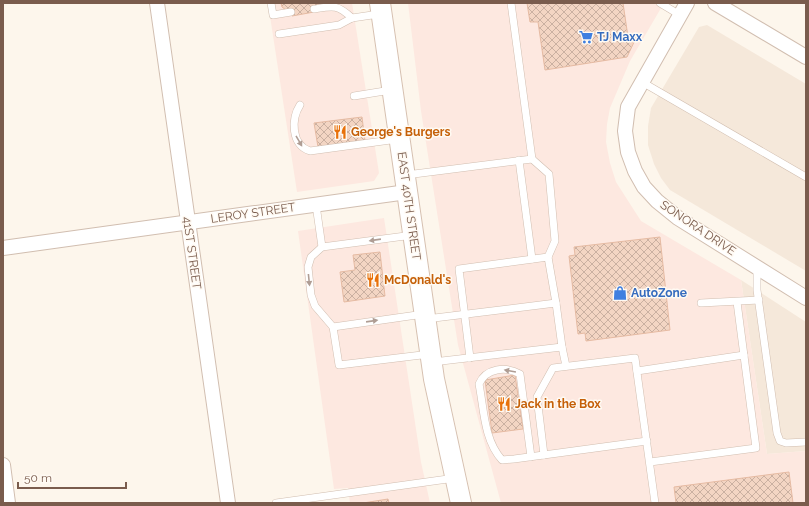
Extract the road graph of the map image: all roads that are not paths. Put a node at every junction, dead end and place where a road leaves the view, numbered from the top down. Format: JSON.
{"nodes":[{"id":1,"x":157,"y":3,"type":"edge"},
{"id":2,"x":271,"y":3,"type":"edge"},
{"id":3,"x":511,"y":3,"type":"edge"},
{"id":4,"x":660,"y":3,"type":"edge"},
{"id":5,"x":715,"y":3,"type":"edge"},
{"id":6,"x":381,"y":8,"type":"edge"},
{"id":7,"x":314,"y":9,"type":"dead end"},
{"id":8,"x":684,"y":9,"type":"edge"},
{"id":9,"x":291,"y":12,"type":"dead end"},
{"id":10,"x":352,"y":18,"type":"junction"},
{"id":11,"x":279,"y":34,"type":"dead end"},
{"id":12,"x":806,"y":57,"type":"edge"},
{"id":13,"x":642,"y":82,"type":"junction"},
{"id":14,"x":393,"y":90,"type":"junction"},
{"id":15,"x":354,"y":96,"type":"dead end"},
{"id":16,"x":300,"y":105,"type":"dead end"},
{"id":17,"x":400,"y":139,"type":"junction"},
{"id":18,"x":532,"y":159,"type":"junction"},
{"id":19,"x":519,"y":160,"type":"junction"},
{"id":20,"x":806,"y":177,"type":"edge"},
{"id":21,"x":406,"y":184,"type":"junction"},
{"id":22,"x":316,"y":205,"type":"junction"},
{"id":23,"x":188,"y":222,"type":"junction"},
{"id":24,"x":413,"y":234,"type":"junction"},
{"id":25,"x":322,"y":247,"type":"junction"},
{"id":26,"x":3,"y":248,"type":"edge"},
{"id":27,"x":548,"y":257,"type":"junction"},
{"id":28,"x":532,"y":259,"type":"junction"},
{"id":29,"x":757,"y":267,"type":"junction"},
{"id":30,"x":806,"y":298,"type":"edge"},
{"id":31,"x":759,"y":300,"type":"junction"},
{"id":32,"x":737,"y":302,"type":"junction"},
{"id":33,"x":556,"y":303,"type":"junction"},
{"id":34,"x":701,"y":303,"type":"dead end"},
{"id":35,"x":464,"y":314,"type":"junction"},
{"id":36,"x":425,"y":316,"type":"junction"},
{"id":37,"x":333,"y":327,"type":"junction"},
{"id":38,"x":562,"y":346,"type":"junction"},
{"id":39,"x":744,"y":355,"type":"junction"},
{"id":40,"x":431,"y":358,"type":"junction"},
{"id":41,"x":470,"y":358,"type":"junction"},
{"id":42,"x":566,"y":366,"type":"junction"},
{"id":43,"x":637,"y":371,"type":"junction"},
{"id":44,"x":647,"y":441,"type":"junction"},
{"id":45,"x":806,"y":442,"type":"edge"},
{"id":46,"x":544,"y":455,"type":"junction"},
{"id":47,"x":531,"y":457,"type":"junction"},
{"id":48,"x":650,"y":462,"type":"junction"},
{"id":49,"x":3,"y":465,"type":"edge"},
{"id":50,"x":455,"y":478,"type":"junction"},
{"id":51,"x":8,"y":503,"type":"edge"},
{"id":52,"x":228,"y":503,"type":"edge"},
{"id":53,"x":276,"y":503,"type":"edge"},
{"id":54,"x":461,"y":503,"type":"edge"},
{"id":55,"x":655,"y":503,"type":"edge"}],
"edges":[{"from":1,"to":23,"type":"street","name":"41ST STREET"},
{"from":2,"to":9,"type":"lane"},
{"from":3,"to":18,"type":"lane"},
{"from":4,"to":8,"type":"lane"},
{"from":5,"to":12,"type":"street"},
{"from":6,"to":10,"type":"lane"},
{"from":6,"to":14,"type":"main road","name":"EAST 40TH STREET"},
{"from":7,"to":10,"type":"lane"},
{"from":8,"to":13,"type":"street","name":"SONORA DRIVE"},
{"from":10,"to":11,"type":"lane"},
{"from":13,"to":20,"type":"lane"},
{"from":13,"to":29,"type":"street","name":"SONORA DRIVE"},
{"from":14,"to":15,"type":"lane"},
{"from":14,"to":17,"type":"main road","name":"EAST 40TH STREET"},
{"from":16,"to":17,"type":"lane","one_way":true},
{"from":17,"to":21,"type":"main road","name":"EAST 40TH STREET"},
{"from":18,"to":19,"type":"lane"},
{"from":18,"to":27,"type":"lane"},
{"from":19,"to":21,"type":"lane"},
{"from":19,"to":28,"type":"lane"},
{"from":21,"to":22,"type":"street","name":"LEROY STREET"},
{"from":21,"to":24,"type":"main road","name":"EAST 40TH STREET"},
{"from":22,"to":23,"type":"street","name":"LEROY STREET"},
{"from":22,"to":25,"type":"lane"},
{"from":23,"to":26,"type":"street","name":"LEROY STREET"},
{"from":23,"to":52,"type":"street","name":"41ST STREET"},
{"from":24,"to":25,"type":"lane","one_way":true},
{"from":24,"to":36,"type":"main road","name":"EAST 40TH STREET"},
{"from":25,"to":37,"type":"lane","one_way":true},
{"from":27,"to":28,"type":"lane"},
{"from":27,"to":33,"type":"lane"},
{"from":28,"to":35,"type":"lane"},
{"from":29,"to":30,"type":"street","name":"SONORA DRIVE"},
{"from":29,"to":31,"type":"lane"},
{"from":31,"to":32,"type":"lane"},
{"from":31,"to":45,"type":"lane"},
{"from":32,"to":34,"type":"lane"},
{"from":32,"to":39,"type":"lane"},
{"from":33,"to":35,"type":"lane"},
{"from":33,"to":38,"type":"lane"},
{"from":35,"to":36,"type":"lane"},
{"from":35,"to":41,"type":"lane"},
{"from":37,"to":36,"type":"lane","one_way":true},
{"from":36,"to":40,"type":"main road","name":"EAST 40TH STREET"},
{"from":37,"to":40,"type":"lane"},
{"from":38,"to":41,"type":"lane"},
{"from":38,"to":42,"type":"lane"},
{"from":39,"to":43,"type":"lane"},
{"from":39,"to":48,"type":"lane"},
{"from":40,"to":41,"type":"lane"},
{"from":40,"to":50,"type":"main road","name":"EAST 40TH STREET"},
{"from":42,"to":43,"type":"lane"},
{"from":42,"to":46,"type":"lane"},
{"from":43,"to":44,"type":"lane"},
{"from":44,"to":46,"type":"lane"},
{"from":44,"to":48,"type":"lane"},
{"from":46,"to":47,"type":"lane"},
{"from":47,"to":47,"type":"lane","one_way":true},
{"from":48,"to":55,"type":"lane"},
{"from":49,"to":51,"type":"street"},
{"from":50,"to":53,"type":"lane"},
{"from":50,"to":54,"type":"main road","name":"EAST 40TH STREET"}]}
